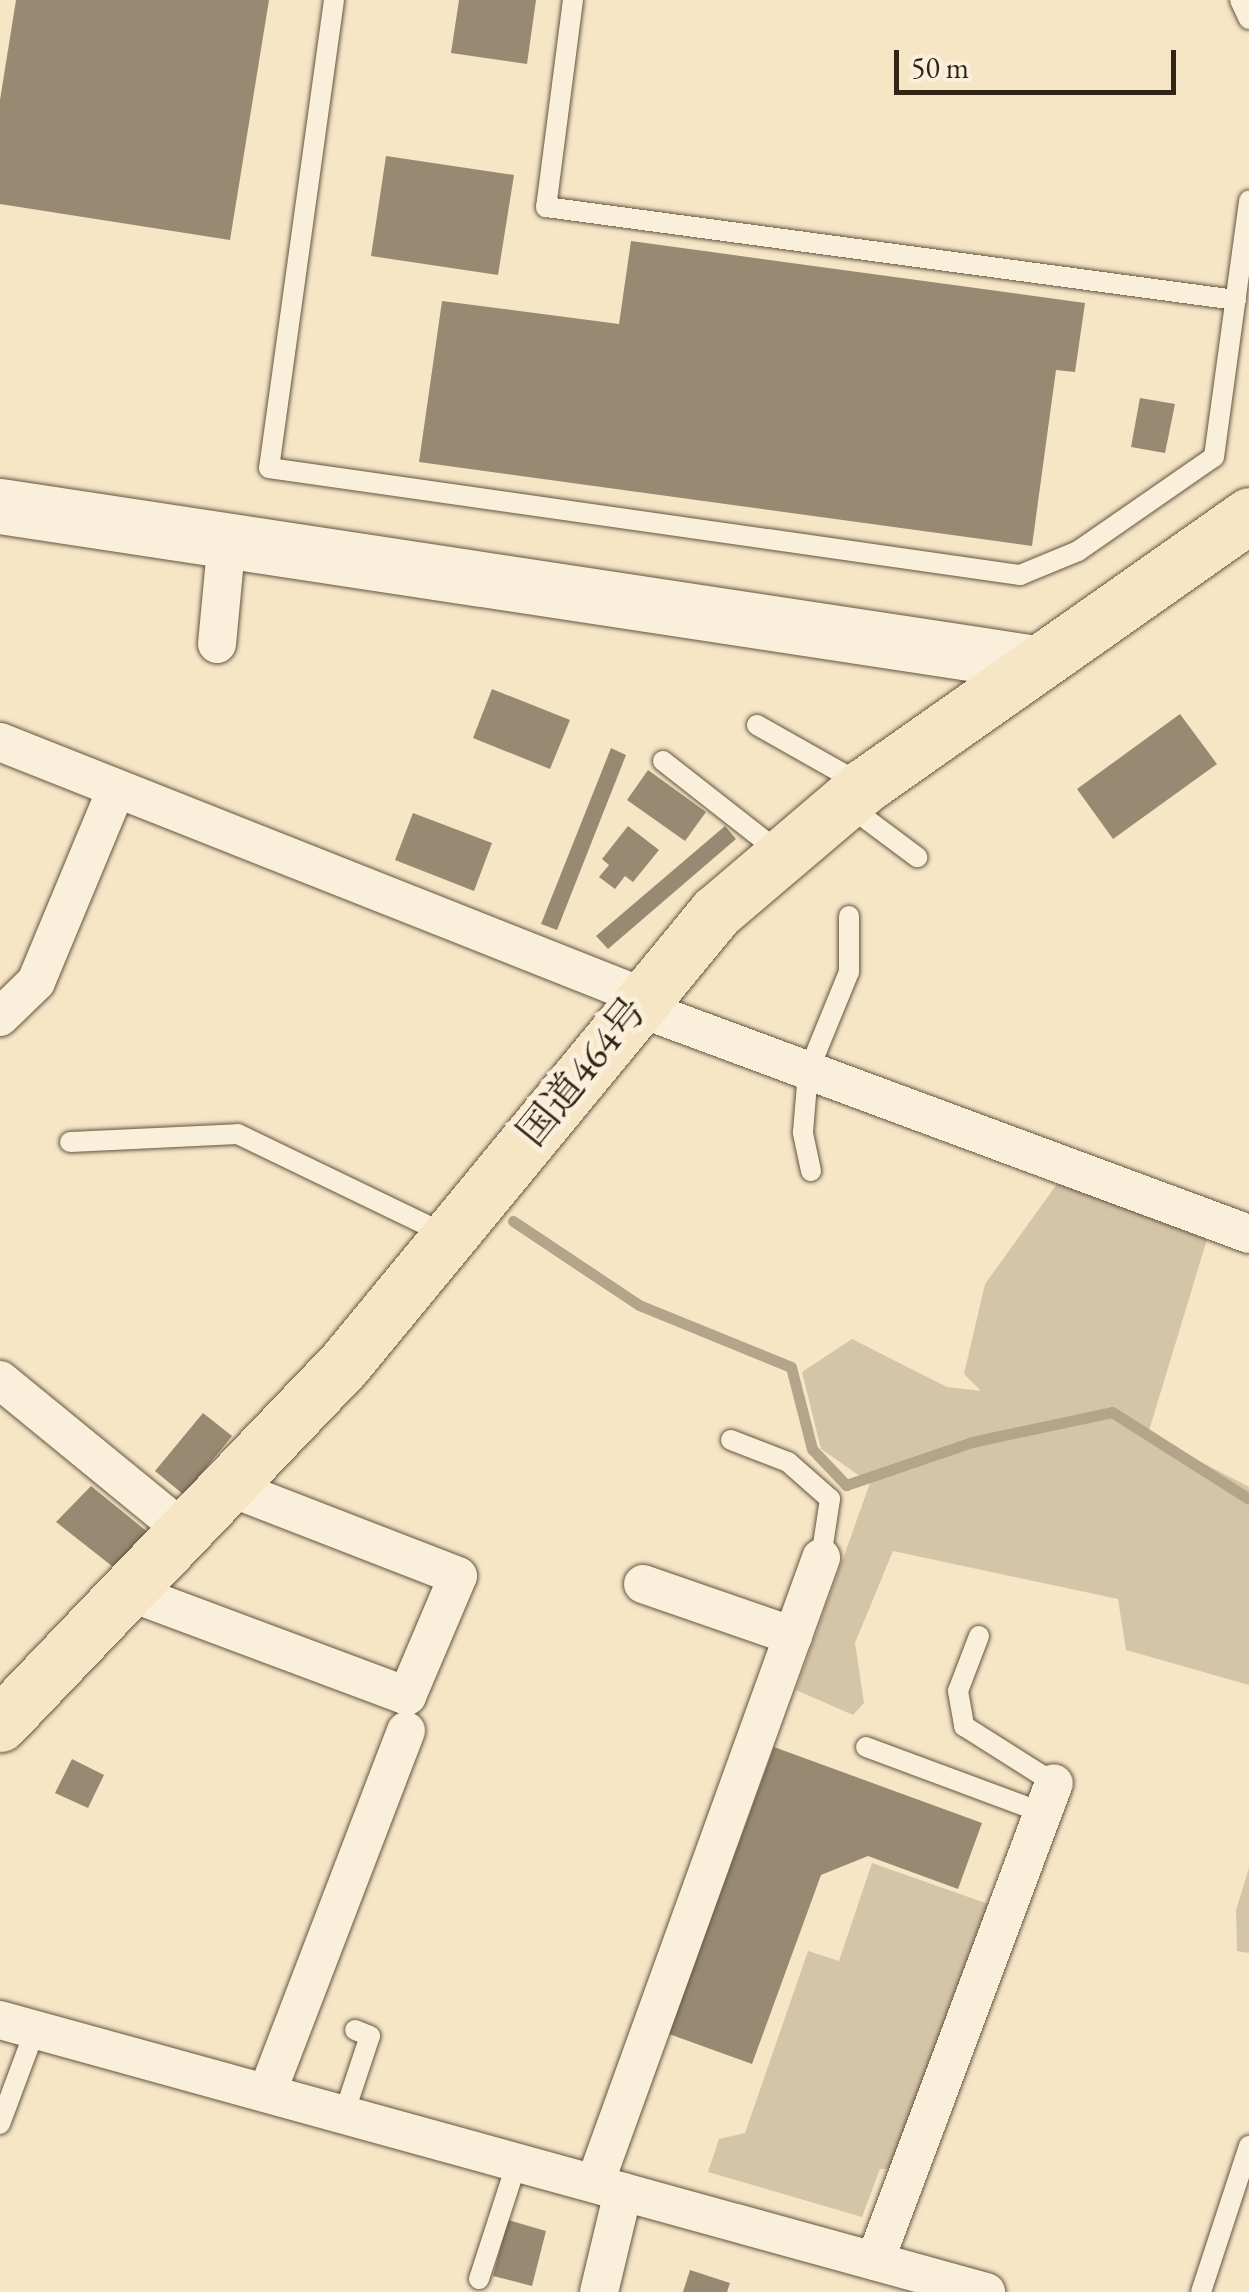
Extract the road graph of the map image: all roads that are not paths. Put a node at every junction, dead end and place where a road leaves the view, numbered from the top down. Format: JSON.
{"nodes":[{"id":1,"x":334,"y":0,"type":"edge"},
{"id":2,"x":573,"y":0,"type":"edge"},
{"id":3,"x":1240,"y":0,"type":"edge"},
{"id":4,"x":1249,"y":19,"type":"edge"},
{"id":5,"x":1249,"y":200,"type":"edge"},
{"id":6,"x":1236,"y":300,"type":"junction"},
{"id":7,"x":0,"y":506,"type":"edge"},
{"id":8,"x":1249,"y":515,"type":"edge"},
{"id":9,"x":227,"y":539,"type":"junction"},
{"id":10,"x":217,"y":644,"type":"dead end"},
{"id":11,"x":1036,"y":664,"type":"junction"},
{"id":12,"x":757,"y":726,"type":"dead end"},
{"id":13,"x":0,"y":742,"type":"edge"},
{"id":14,"x":663,"y":761,"type":"dead end"},
{"id":15,"x":114,"y":792,"type":"junction"},
{"id":16,"x":854,"y":794,"type":"junction"},
{"id":17,"x":781,"y":854,"type":"junction"},
{"id":18,"x":917,"y":857,"type":"dead end"},
{"id":19,"x":849,"y":916,"type":"dead end"},
{"id":20,"x":637,"y":1001,"type":"junction"},
{"id":21,"x":0,"y":1017,"type":"edge"},
{"id":22,"x":808,"y":1072,"type":"junction"},
{"id":23,"x":70,"y":1142,"type":"dead end"},
{"id":24,"x":811,"y":1171,"type":"dead end"},
{"id":25,"x":1249,"y":1234,"type":"edge"},
{"id":26,"x":447,"y":1235,"type":"junction"},
{"id":27,"x":0,"y":1380,"type":"edge"},
{"id":28,"x":731,"y":1440,"type":"dead end"},
{"id":29,"x":231,"y":1488,"type":"junction"},
{"id":30,"x":186,"y":1532,"type":"junction"},
{"id":31,"x":822,"y":1558,"type":"joint"},
{"id":32,"x":643,"y":1584,"type":"dead end"},
{"id":33,"x":129,"y":1592,"type":"junction"},
{"id":34,"x":793,"y":1636,"type":"junction"},
{"id":35,"x":980,"y":1636,"type":"dead end"},
{"id":36,"x":0,"y":1724,"type":"edge"},
{"id":37,"x":406,"y":1730,"type":"dead end"},
{"id":38,"x":866,"y":1747,"type":"dead end"},
{"id":39,"x":1049,"y":1798,"type":"junction"},
{"id":40,"x":18,"y":2025,"type":"edge"},
{"id":41,"x":355,"y":2030,"type":"dead end"},
{"id":42,"x":267,"y":2093,"type":"junction"},
{"id":43,"x":344,"y":2114,"type":"junction"},
{"id":44,"x":0,"y":2124,"type":"edge"},
{"id":45,"x":1249,"y":2146,"type":"edge"},
{"id":46,"x":517,"y":2162,"type":"junction"},
{"id":47,"x":609,"y":2187,"type":"junction"},
{"id":48,"x":875,"y":2261,"type":"junction"},
{"id":49,"x":478,"y":2279,"type":"dead end"},
{"id":50,"x":598,"y":2292,"type":"edge"},
{"id":51,"x":986,"y":2292,"type":"edge"},
{"id":52,"x":1200,"y":2292,"type":"edge"}],
"edges":[{"from":1,"to":6,"type":"lane"},
{"from":2,"to":6,"type":"lane"},
{"from":3,"to":4,"type":"lane"},
{"from":5,"to":6,"type":"lane"},
{"from":7,"to":9,"type":"street"},
{"from":8,"to":11,"type":"highway","name":"国道464号"},
{"from":9,"to":10,"type":"street"},
{"from":9,"to":11,"type":"street"},
{"from":11,"to":16,"type":"highway","name":"国道464号"},
{"from":12,"to":16,"type":"lane"},
{"from":13,"to":15,"type":"street"},
{"from":14,"to":17,"type":"lane"},
{"from":15,"to":20,"type":"street"},
{"from":15,"to":21,"type":"street"},
{"from":16,"to":17,"type":"highway","name":"国道464号"},
{"from":16,"to":18,"type":"lane"},
{"from":17,"to":20,"type":"highway","name":"国道464号"},
{"from":19,"to":22,"type":"lane"},
{"from":20,"to":22,"type":"street"},
{"from":20,"to":26,"type":"highway","name":"国道464号"},
{"from":22,"to":24,"type":"lane"},
{"from":22,"to":25,"type":"street"},
{"from":23,"to":26,"type":"lane"},
{"from":26,"to":29,"type":"highway","name":"国道464号"},
{"from":27,"to":30,"type":"street"},
{"from":28,"to":31,"type":"lane"},
{"from":29,"to":30,"type":"highway","name":"国道464号"},
{"from":29,"to":33,"type":"street"},
{"from":30,"to":33,"type":"highway","name":"国道464号"},
{"from":31,"to":34,"type":"street"},
{"from":32,"to":34,"type":"street"},
{"from":33,"to":36,"type":"highway","name":"国道464号"},
{"from":34,"to":47,"type":"street"},
{"from":35,"to":39,"type":"lane"},
{"from":37,"to":42,"type":"street"},
{"from":38,"to":39,"type":"lane"},
{"from":39,"to":48,"type":"street"},
{"from":40,"to":42,"type":"street"},
{"from":40,"to":44,"type":"lane"},
{"from":41,"to":43,"type":"lane"},
{"from":42,"to":43,"type":"street"},
{"from":43,"to":46,"type":"street"},
{"from":45,"to":52,"type":"lane"},
{"from":46,"to":47,"type":"street"},
{"from":46,"to":49,"type":"lane"},
{"from":47,"to":48,"type":"street"},
{"from":47,"to":50,"type":"street"},
{"from":48,"to":51,"type":"street"}]}
